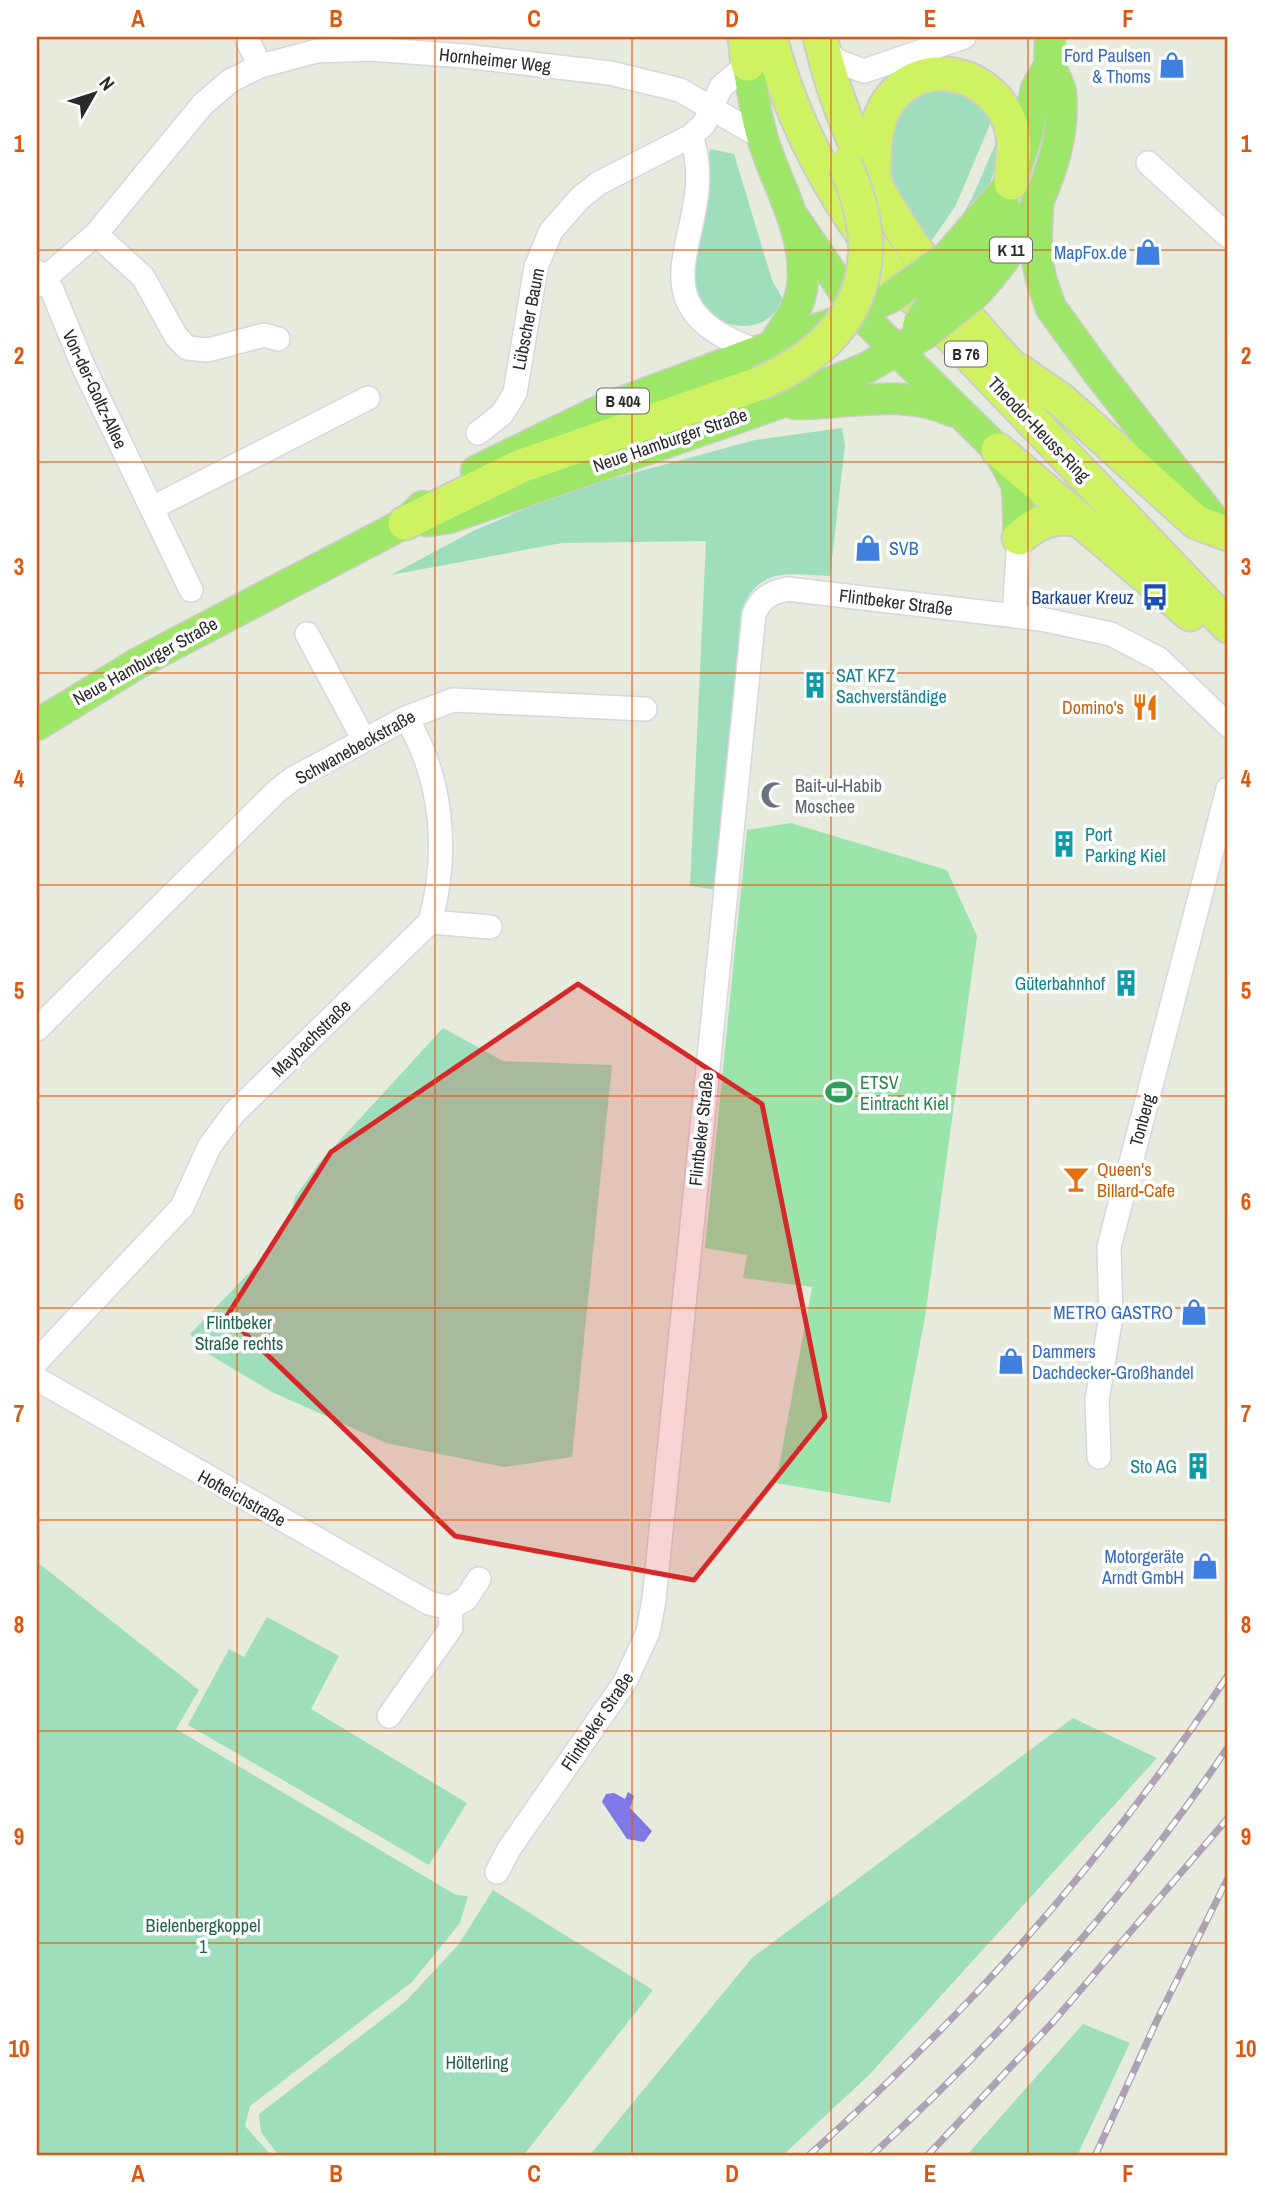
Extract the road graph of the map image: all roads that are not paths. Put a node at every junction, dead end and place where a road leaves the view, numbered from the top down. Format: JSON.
{"nodes":[{"id":1,"x":246,"y":37,"type":"edge"},
{"id":2,"x":771,"y":37,"type":"edge"},
{"id":3,"x":964,"y":37,"type":"edge"},
{"id":4,"x":811,"y":40,"type":"edge"},
{"id":5,"x":465,"y":46,"type":"edge"},
{"id":6,"x":747,"y":50,"type":"edge"},
{"id":7,"x":1050,"y":50,"type":"edge"},
{"id":8,"x":260,"y":66,"type":"junction"},
{"id":9,"x":710,"y":107,"type":"junction"},
{"id":10,"x":691,"y":136,"type":"junction"},
{"id":11,"x":763,"y":141,"type":"junction"},
{"id":12,"x":1149,"y":163,"type":"dead end"},
{"id":13,"x":874,"y":187,"type":"junction"},
{"id":14,"x":1025,"y":192,"type":"junction"},
{"id":15,"x":793,"y":218,"type":"junction"},
{"id":16,"x":96,"y":234,"type":"junction"},
{"id":17,"x":1228,"y":236,"type":"edge"},
{"id":18,"x":962,"y":275,"type":"junction"},
{"id":19,"x":39,"y":279,"type":"edge"},
{"id":20,"x":858,"y":312,"type":"junction"},
{"id":21,"x":278,"y":339,"type":"dead end"},
{"id":22,"x":913,"y":345,"type":"junction"},
{"id":23,"x":766,"y":348,"type":"junction"},
{"id":24,"x":1006,"y":361,"type":"junction"},
{"id":25,"x":368,"y":398,"type":"dead end"},
{"id":26,"x":777,"y":404,"type":"junction"},
{"id":27,"x":957,"y":414,"type":"junction"},
{"id":28,"x":478,"y":433,"type":"dead end"},
{"id":29,"x":998,"y":450,"type":"junction"},
{"id":30,"x":152,"y":508,"type":"junction"},
{"id":31,"x":1079,"y":520,"type":"junction"},
{"id":32,"x":405,"y":523,"type":"junction"},
{"id":33,"x":1227,"y":535,"type":"edge"},
{"id":34,"x":1018,"y":538,"type":"junction"},
{"id":35,"x":191,"y":590,"type":"dead end"},
{"id":36,"x":1228,"y":597,"type":"edge"},
{"id":37,"x":1014,"y":615,"type":"junction"},
{"id":38,"x":1228,"y":626,"type":"edge"},
{"id":39,"x":307,"y":634,"type":"dead end"},
{"id":40,"x":1228,"y":646,"type":"edge"},
{"id":41,"x":645,"y":709,"type":"dead end"},
{"id":42,"x":406,"y":718,"type":"junction"},
{"id":43,"x":37,"y":725,"type":"edge"},
{"id":44,"x":1228,"y":725,"type":"edge"},
{"id":45,"x":364,"y":740,"type":"junction"},
{"id":46,"x":1228,"y":789,"type":"edge"},
{"id":47,"x":430,"y":922,"type":"junction"},
{"id":48,"x":490,"y":927,"type":"dead end"},
{"id":49,"x":37,"y":1029,"type":"edge"},
{"id":50,"x":37,"y":1361,"type":"edge"},
{"id":51,"x":37,"y":1379,"type":"edge"},
{"id":52,"x":1100,"y":1457,"type":"dead end"},
{"id":53,"x":479,"y":1579,"type":"dead end"},
{"id":54,"x":450,"y":1608,"type":"junction"},
{"id":55,"x":389,"y":1716,"type":"dead end"},
{"id":56,"x":497,"y":1872,"type":"dead end"}],
"edges":[{"from":1,"to":8,"type":"street"},
{"from":2,"to":38,"type":"highway","name":"Theodor-Heuss-Ring","number":"B 76"},
{"from":3,"to":4,"type":"street"},
{"from":4,"to":13,"type":"highway","name":"Theodor-Heuss-Ring"},
{"from":4,"to":32,"type":"highway","bridge":true},
{"from":5,"to":8,"type":"street","name":"Hornheimer Weg"},
{"from":5,"to":9,"type":"street","name":"Hornheimer Weg"},
{"from":6,"to":9,"type":"street"},
{"from":6,"to":11,"type":"main road"},
{"from":7,"to":14,"type":"main road","number":"K 11"},
{"from":8,"to":16,"type":"street","name":"Hornheimer Weg"},
{"from":9,"to":10,"type":"street","name":"Lübscher Baum"},
{"from":9,"to":11,"type":"street","name":"Hornheimer Weg"},
{"from":10,"to":23,"type":"street"},
{"from":10,"to":28,"type":"street","name":"Lübscher Baum"},
{"from":11,"to":15,"type":"main road"},
{"from":12,"to":17,"type":"street"},
{"from":13,"to":14,"type":"highway"},
{"from":13,"to":24,"type":"highway","name":"Theodor-Heuss-Ring","number":"B 76"},
{"from":14,"to":18,"type":"main road","number":"B 404"},
{"from":14,"to":18,"type":"main road","number":"K 11"},
{"from":14,"to":33,"type":"main road","number":"K 11"},
{"from":15,"to":20,"type":"main road","number":"B 76"},
{"from":15,"to":23,"type":"main road"},
{"from":16,"to":19,"type":"street","name":"Hornheimer Weg"},
{"from":16,"to":21,"type":"street"},
{"from":18,"to":20,"type":"main road","name":"Neue Hamburger Straße","number":"B 404","bridge":true},
{"from":18,"to":22,"type":"main road","number":"B 404","bridge":true},
{"from":19,"to":30,"type":"street","name":"Von-der-Goltz-Allee"},
{"from":20,"to":22,"type":"main road","number":"B 76"},
{"from":20,"to":23,"type":"main road","name":"Neue Hamburger Straße","number":"B 404"},
{"from":22,"to":26,"type":"main road","name":"Neue Hamburger Straße","number":"B 404"},
{"from":22,"to":27,"type":"main road","number":"B 76"},
{"from":23,"to":32,"type":"main road","name":"Neue Hamburger Straße","number":"B 404"},
{"from":24,"to":33,"type":"highway","number":"B 76"},
{"from":24,"to":36,"type":"highway","name":"Theodor-Heuss-Ring","number":"B 76"},
{"from":25,"to":30,"type":"street"},
{"from":26,"to":27,"type":"main road","number":"B 76"},
{"from":26,"to":32,"type":"main road","name":"Neue Hamburger Straße","number":"B 404"},
{"from":27,"to":29,"type":"main road","number":"B 76"},
{"from":29,"to":31,"type":"highway","number":"B 76"},
{"from":29,"to":34,"type":"main road"},
{"from":30,"to":35,"type":"street","name":"Von-der-Goltz-Allee"},
{"from":31,"to":34,"type":"highway"},
{"from":31,"to":40,"type":"highway","number":"B 76"},
{"from":32,"to":43,"type":"main road","name":"Neue Hamburger Straße","number":"B 404"},
{"from":34,"to":37,"type":"street"},
{"from":37,"to":44,"type":"street"},
{"from":37,"to":56,"type":"street","name":"Flintbeker Straße"},
{"from":39,"to":45,"type":"street"},
{"from":41,"to":42,"type":"street","name":"Schwanebeckstraße"},
{"from":42,"to":45,"type":"street","name":"Schwanebeckstraße"},
{"from":42,"to":47,"type":"street"},
{"from":45,"to":49,"type":"street","name":"Schwanebeckstraße"},
{"from":46,"to":52,"type":"street","name":"Tonberg"},
{"from":47,"to":48,"type":"street"},
{"from":47,"to":50,"type":"street","name":"Maybachstraße"},
{"from":51,"to":54,"type":"street","name":"Hofteichstraße"},
{"from":53,"to":54,"type":"street"},
{"from":54,"to":55,"type":"street"}]}
